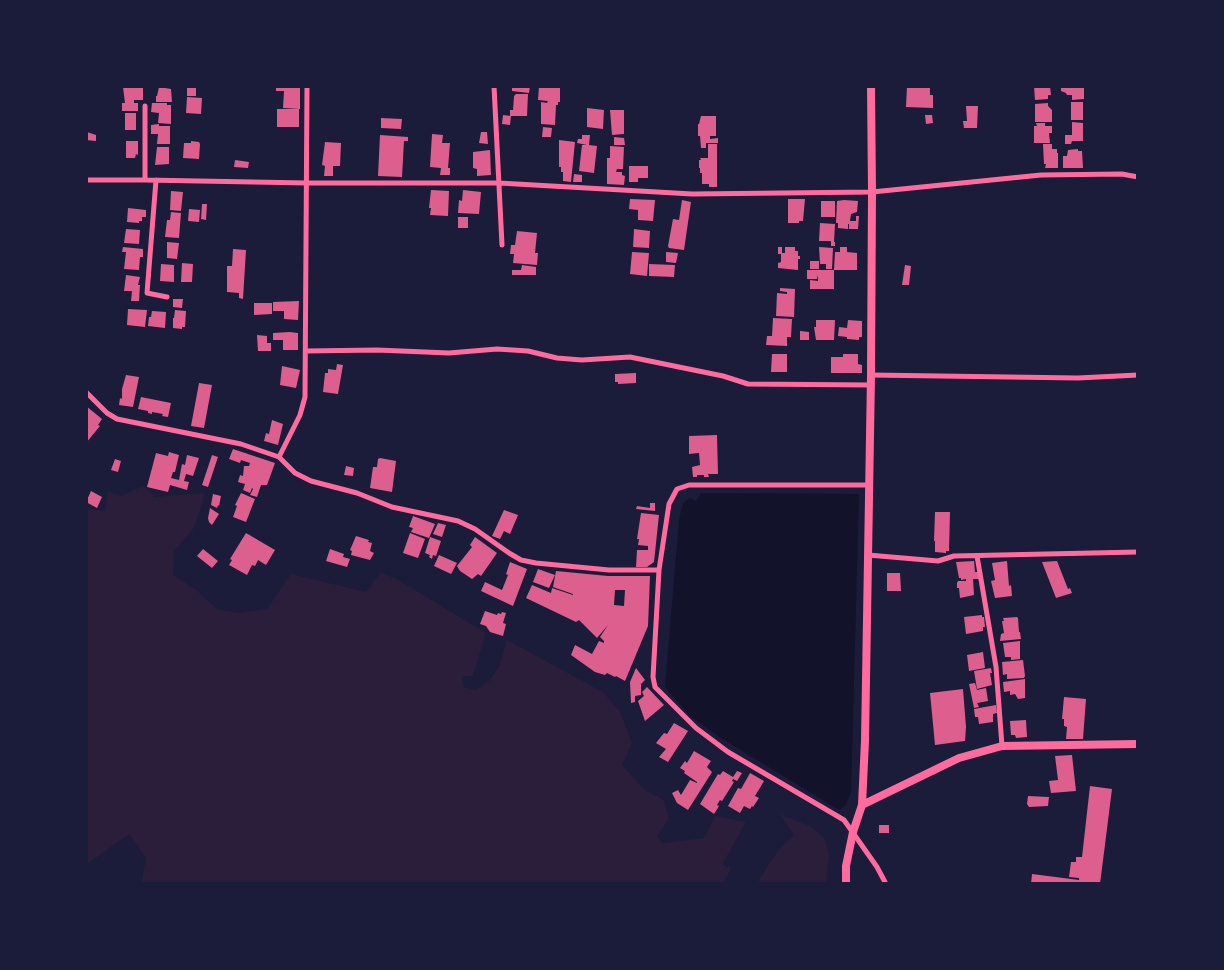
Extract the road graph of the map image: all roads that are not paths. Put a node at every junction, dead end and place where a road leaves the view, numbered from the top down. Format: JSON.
{"nodes":[{"id":1,"x":307,"y":86,"type":"edge"},
{"id":2,"x":494,"y":86,"type":"edge"},
{"id":3,"x":870,"y":86,"type":"edge"},
{"id":4,"x":145,"y":106,"type":"dead end"},
{"id":5,"x":1138,"y":176,"type":"edge"},
{"id":6,"x":86,"y":180,"type":"edge"},
{"id":7,"x":145,"y":180,"type":"junction"},
{"id":8,"x":156,"y":180,"type":"junction"},
{"id":9,"x":307,"y":183,"type":"junction"},
{"id":10,"x":500,"y":183,"type":"junction"},
{"id":11,"x":872,"y":192,"type":"junction"},
{"id":12,"x":502,"y":245,"type":"dead end"},
{"id":13,"x":167,"y":297,"type":"dead end"},
{"id":14,"x":306,"y":351,"type":"junction"},
{"id":15,"x":871,"y":375,"type":"junction"},
{"id":16,"x":1138,"y":375,"type":"edge"},
{"id":17,"x":870,"y":385,"type":"junction"},
{"id":18,"x":86,"y":392,"type":"edge"},
{"id":19,"x":279,"y":457,"type":"junction"},
{"id":20,"x":869,"y":485,"type":"junction"},
{"id":21,"x":1138,"y":552,"type":"edge"},
{"id":22,"x":868,"y":555,"type":"junction"},
{"id":23,"x":978,"y":556,"type":"junction"},
{"id":24,"x":659,"y":570,"type":"junction"},
{"id":25,"x":1138,"y":744,"type":"edge"},
{"id":26,"x":1002,"y":746,"type":"junction"},
{"id":27,"x":862,"y":805,"type":"junction"},
{"id":28,"x":853,"y":832,"type":"junction"},
{"id":29,"x":846,"y":884,"type":"edge"},
{"id":30,"x":886,"y":884,"type":"edge"}],
"edges":[{"from":1,"to":9,"type":"street"},
{"from":2,"to":10,"type":"street"},
{"from":3,"to":11,"type":"main road"},
{"from":4,"to":7,"type":"street"},
{"from":5,"to":11,"type":"street"},
{"from":6,"to":7,"type":"street"},
{"from":7,"to":8,"type":"street"},
{"from":8,"to":9,"type":"street"},
{"from":8,"to":13,"type":"street"},
{"from":9,"to":10,"type":"street"},
{"from":9,"to":14,"type":"street"},
{"from":10,"to":11,"type":"street"},
{"from":10,"to":12,"type":"street"},
{"from":11,"to":15,"type":"main road"},
{"from":14,"to":17,"type":"street"},
{"from":14,"to":19,"type":"street"},
{"from":15,"to":16,"type":"street"},
{"from":15,"to":17,"type":"main road"},
{"from":17,"to":20,"type":"main road"},
{"from":18,"to":19,"type":"street"},
{"from":19,"to":24,"type":"street"},
{"from":20,"to":22,"type":"main road"},
{"from":20,"to":24,"type":"street"},
{"from":21,"to":23,"type":"street"},
{"from":22,"to":23,"type":"street"},
{"from":22,"to":27,"type":"main road"},
{"from":23,"to":26,"type":"street"},
{"from":24,"to":28,"type":"street"},
{"from":25,"to":26,"type":"main road"},
{"from":26,"to":27,"type":"main road"},
{"from":27,"to":28,"type":"main road"},
{"from":28,"to":29,"type":"main road"},
{"from":28,"to":30,"type":"street"}]}
